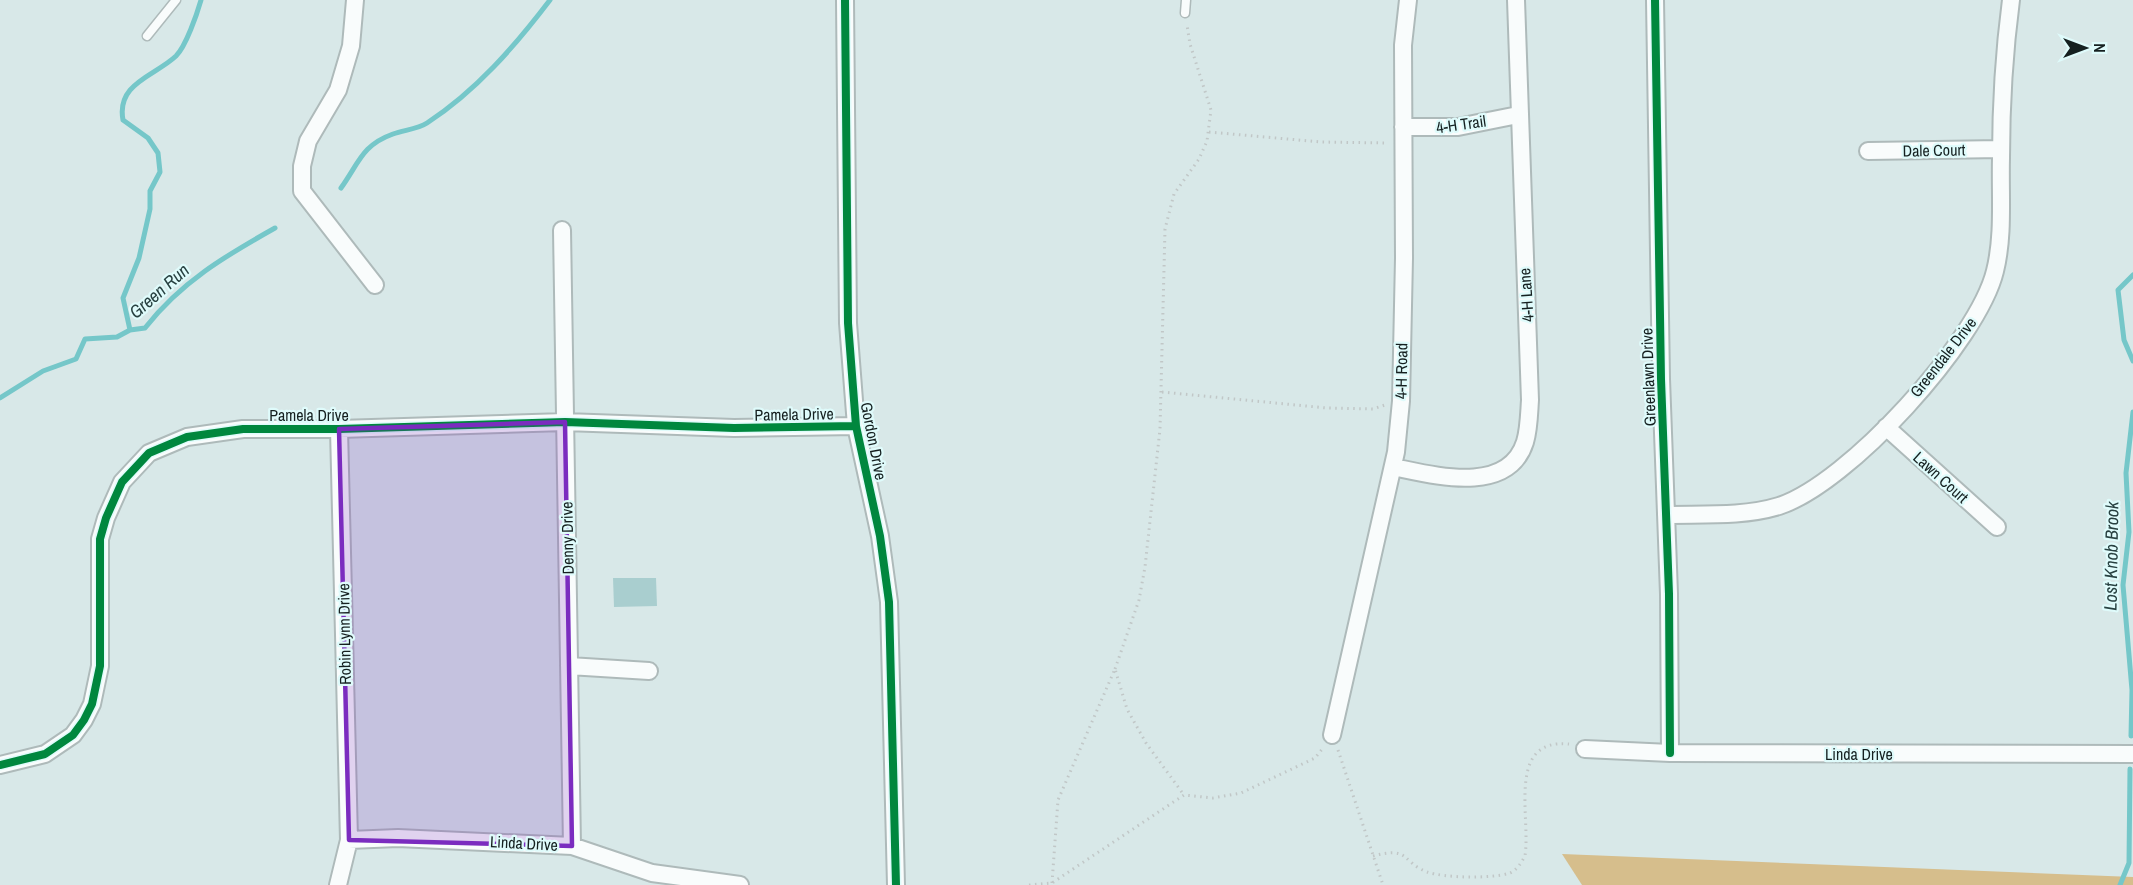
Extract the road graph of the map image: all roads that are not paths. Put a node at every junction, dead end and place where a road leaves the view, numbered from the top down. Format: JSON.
{"nodes":[{"id":1,"x":176,"y":0,"type":"edge"},
{"id":2,"x":355,"y":0,"type":"edge"},
{"id":3,"x":845,"y":0,"type":"edge"},
{"id":4,"x":1186,"y":0,"type":"edge"},
{"id":5,"x":1408,"y":0,"type":"edge"},
{"id":6,"x":1516,"y":0,"type":"edge"},
{"id":7,"x":1655,"y":0,"type":"edge"},
{"id":8,"x":2011,"y":0,"type":"edge"},
{"id":9,"x":1185,"y":13,"type":"road end"},
{"id":10,"x":147,"y":36,"type":"dead end"},
{"id":11,"x":1518,"y":115,"type":"junction"},
{"id":12,"x":1403,"y":127,"type":"junction"},
{"id":13,"x":2001,"y":149,"type":"junction"},
{"id":14,"x":1868,"y":150,"type":"dead end"},
{"id":15,"x":562,"y":230,"type":"dead end"},
{"id":16,"x":375,"y":285,"type":"dead end"},
{"id":17,"x":565,"y":422,"type":"junction"},
{"id":18,"x":856,"y":426,"type":"junction"},
{"id":19,"x":1886,"y":427,"type":"junction"},
{"id":20,"x":339,"y":429,"type":"junction"},
{"id":21,"x":1394,"y":467,"type":"junction"},
{"id":22,"x":1666,"y":515,"type":"junction"},
{"id":23,"x":1997,"y":527,"type":"dead end"},
{"id":24,"x":569,"y":666,"type":"junction"},
{"id":25,"x":649,"y":670,"type":"dead end"},
{"id":26,"x":1332,"y":735,"type":"road end"},
{"id":27,"x":1584,"y":749,"type":"road end"},
{"id":28,"x":1670,"y":753,"type":"junction"},
{"id":29,"x":2133,"y":754,"type":"edge"},
{"id":30,"x":0,"y":765,"type":"edge"},
{"id":31,"x":349,"y":840,"type":"junction"},
{"id":32,"x":572,"y":846,"type":"junction"},
{"id":33,"x":338,"y":885,"type":"edge"},
{"id":34,"x":740,"y":885,"type":"edge"},
{"id":35,"x":896,"y":885,"type":"edge"}],
"edges":[{"from":1,"to":10,"type":"lane"},
{"from":2,"to":16,"type":"street"},
{"from":3,"to":18,"type":"street","name":"Gordon Drive"},
{"from":4,"to":9,"type":"lane"},
{"from":5,"to":12,"type":"street","name":"4-H Road"},
{"from":6,"to":11,"type":"street","name":"4-H Lane"},
{"from":7,"to":22,"type":"street","name":"Greenlawn Drive"},
{"from":8,"to":13,"type":"street","name":"Greendale Drive"},
{"from":11,"to":12,"type":"street","name":"4-H Trail"},
{"from":11,"to":21,"type":"street","name":"4-H Lane"},
{"from":12,"to":21,"type":"street","name":"4-H Road"},
{"from":13,"to":14,"type":"street","name":"Dale Court"},
{"from":13,"to":19,"type":"street","name":"Greendale Drive"},
{"from":15,"to":17,"type":"street","name":"Denny Drive"},
{"from":17,"to":18,"type":"street","name":"Pamela Drive"},
{"from":17,"to":20,"type":"street","name":"Pamela Drive"},
{"from":17,"to":24,"type":"street","name":"Denny Drive"},
{"from":18,"to":35,"type":"street","name":"Gordon Drive"},
{"from":19,"to":22,"type":"street","name":"Greendale Drive"},
{"from":19,"to":23,"type":"street","name":"Lawn Court"},
{"from":20,"to":30,"type":"street","name":"Pamela Drive"},
{"from":20,"to":31,"type":"street","name":"Robin Lynn Drive"},
{"from":21,"to":26,"type":"street","name":"4-H Road"},
{"from":22,"to":28,"type":"street","name":"Greenlawn Drive"},
{"from":24,"to":25,"type":"street"},
{"from":24,"to":32,"type":"street","name":"Denny Drive"},
{"from":27,"to":28,"type":"street","name":"Linda Drive"},
{"from":28,"to":29,"type":"street","name":"Linda Drive"},
{"from":31,"to":32,"type":"street","name":"Linda Drive"},
{"from":31,"to":33,"type":"street"},
{"from":32,"to":34,"type":"street","name":"Linda Drive"}]}
